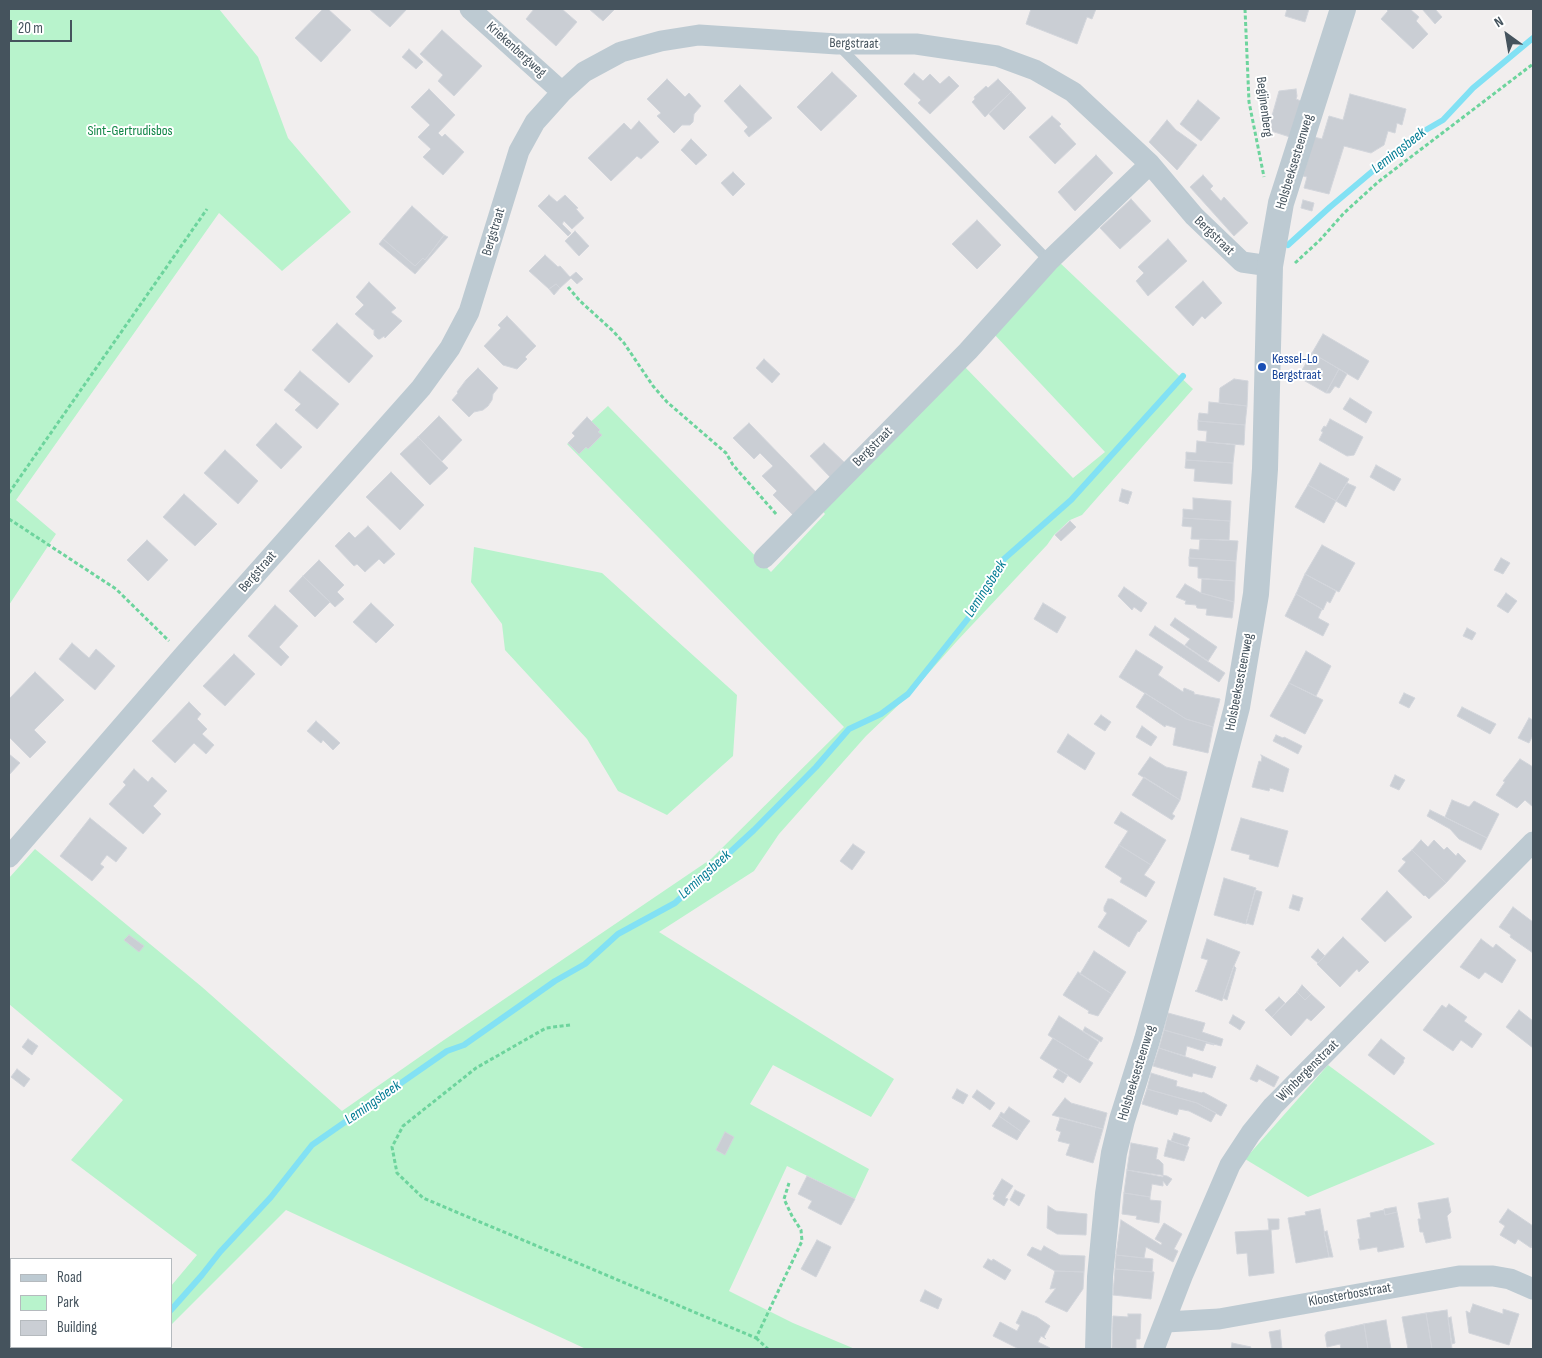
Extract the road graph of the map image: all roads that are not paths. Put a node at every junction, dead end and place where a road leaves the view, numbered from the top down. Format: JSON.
{"nodes":[{"id":1,"x":470,"y":9,"type":"edge"},
{"id":2,"x":1342,"y":9,"type":"edge"},
{"id":3,"x":837,"y":44,"type":"junction"},
{"id":4,"x":562,"y":92,"type":"junction"},
{"id":5,"x":1150,"y":164,"type":"junction"},
{"id":6,"x":1049,"y":261,"type":"junction"},
{"id":7,"x":1270,"y":266,"type":"junction"},
{"id":8,"x":764,"y":558,"type":"dead end"},
{"id":9,"x":1533,"y":842,"type":"edge"},
{"id":10,"x":9,"y":857,"type":"edge"},
{"id":11,"x":1533,"y":1288,"type":"edge"},
{"id":12,"x":1166,"y":1322,"type":"junction"},
{"id":13,"x":1098,"y":1349,"type":"edge"},
{"id":14,"x":1154,"y":1349,"type":"edge"}],
"edges":[{"from":1,"to":4,"type":"street","name":"Kriekenbergweg"},
{"from":2,"to":7,"type":"street","name":"Holsbeeksesteenweg"},
{"from":3,"to":4,"type":"street","name":"Bergstraat"},
{"from":3,"to":5,"type":"street","name":"Bergstraat"},
{"from":3,"to":6,"type":"lane"},
{"from":4,"to":10,"type":"street","name":"Bergstraat"},
{"from":5,"to":6,"type":"street","name":"Bergstraat"},
{"from":5,"to":7,"type":"street","name":"Bergstraat"},
{"from":6,"to":8,"type":"street","name":"Bergstraat"},
{"from":7,"to":13,"type":"street","name":"Holsbeeksesteenweg"},
{"from":9,"to":12,"type":"street","name":"Wijnbergenstraat"},
{"from":11,"to":12,"type":"street","name":"Kloosterbosstraat"},
{"from":12,"to":14,"type":"street","name":"Wijnbergenstraat"}]}
